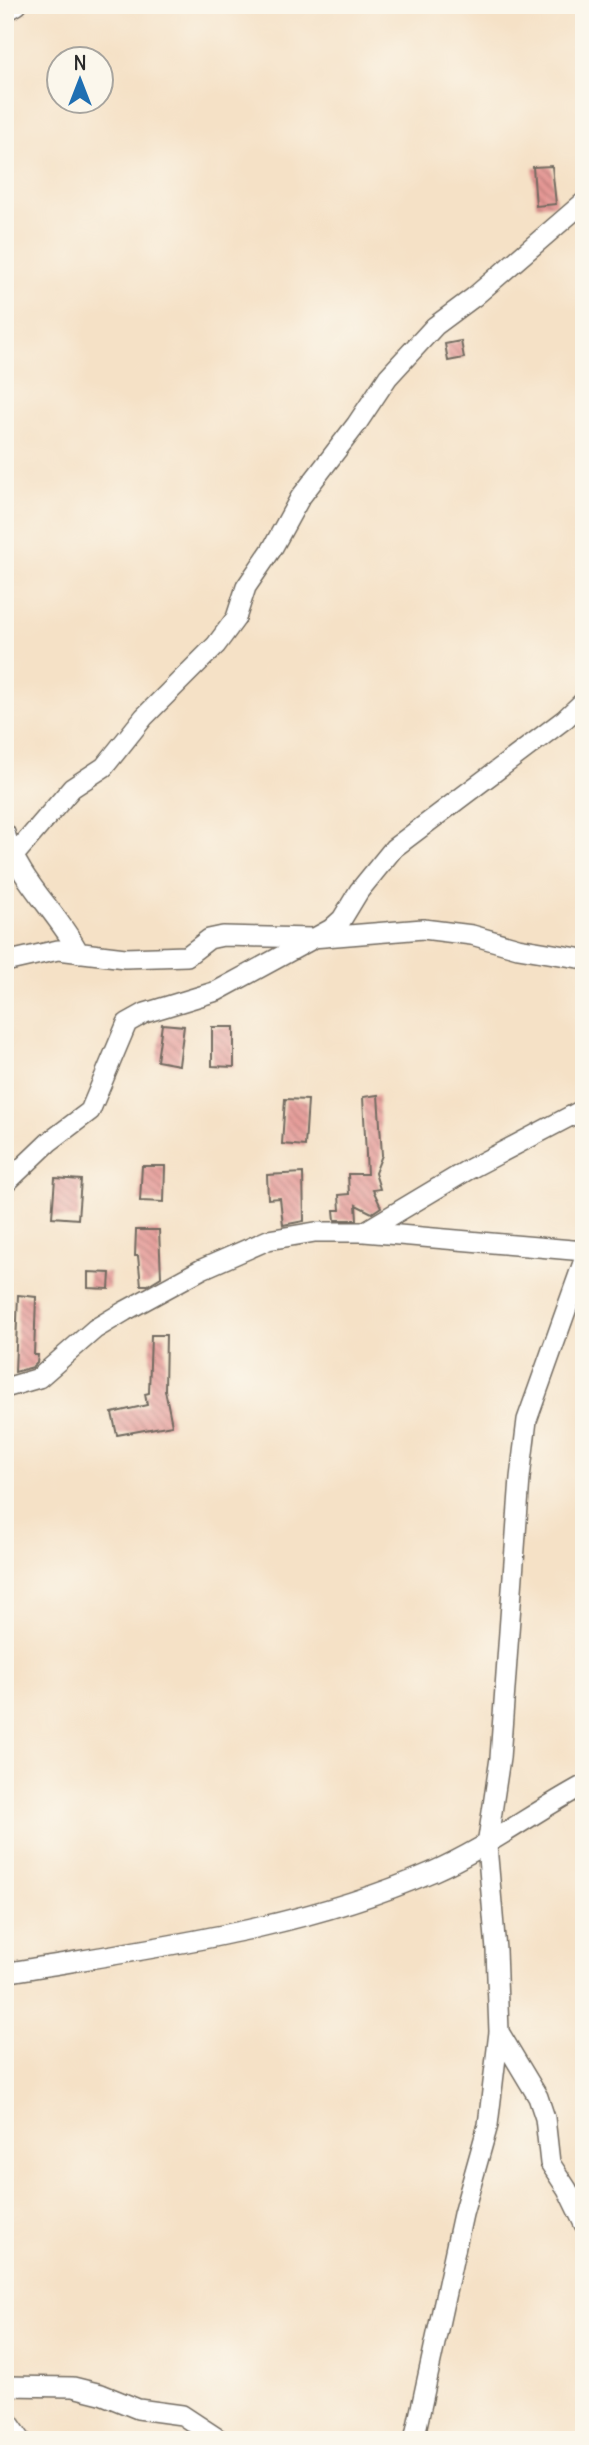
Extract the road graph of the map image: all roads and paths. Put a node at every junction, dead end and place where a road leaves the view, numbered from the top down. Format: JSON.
{"nodes":[{"id":1,"x":17,"y":5,"type":"edge"},
{"id":2,"x":5,"y":12,"type":"edge"},
{"id":3,"x":584,"y":202,"type":"edge"},
{"id":4,"x":584,"y":701,"type":"edge"},
{"id":5,"x":5,"y":834,"type":"edge"},
{"id":6,"x":9,"y":862,"type":"edge"},
{"id":7,"x":312,"y":938,"type":"junction"},
{"id":8,"x":79,"y":953,"type":"junction"},
{"id":9,"x":584,"y":959,"type":"edge"},
{"id":10,"x":5,"y":962,"type":"edge"},
{"id":11,"x":584,"y":1109,"type":"edge"},
{"id":12,"x":5,"y":1184,"type":"edge"},
{"id":13,"x":364,"y":1232,"type":"junction"},
{"id":14,"x":584,"y":1251,"type":"edge"},
{"id":15,"x":584,"y":1260,"type":"edge"},
{"id":16,"x":5,"y":1388,"type":"edge"},
{"id":17,"x":584,"y":1785,"type":"edge"},
{"id":18,"x":487,"y":1846,"type":"junction"},
{"id":19,"x":5,"y":1973,"type":"edge"},
{"id":20,"x":499,"y":2032,"type":"junction"},
{"id":21,"x":584,"y":2224,"type":"edge"},
{"id":22,"x":8,"y":2390,"type":"edge"},
{"id":23,"x":5,"y":2417,"type":"edge"},
{"id":24,"x":21,"y":2440,"type":"edge"},
{"id":25,"x":220,"y":2440,"type":"edge"},
{"id":26,"x":414,"y":2440,"type":"edge"}],
"edges":[{"from":1,"to":2,"type":"street"},
{"from":3,"to":6,"type":"street"},
{"from":4,"to":7,"type":"street"},
{"from":5,"to":6,"type":"street"},
{"from":6,"to":8,"type":"street"},
{"from":7,"to":8,"type":"street"},
{"from":7,"to":9,"type":"street"},
{"from":7,"to":12,"type":"street"},
{"from":8,"to":10,"type":"street"},
{"from":11,"to":13,"type":"street"},
{"from":13,"to":14,"type":"street"},
{"from":13,"to":16,"type":"street"},
{"from":15,"to":18,"type":"street"},
{"from":17,"to":18,"type":"street"},
{"from":18,"to":19,"type":"street"},
{"from":18,"to":20,"type":"street"},
{"from":20,"to":21,"type":"street"},
{"from":20,"to":26,"type":"street"},
{"from":22,"to":25,"type":"street"},
{"from":23,"to":24,"type":"street"}]}
